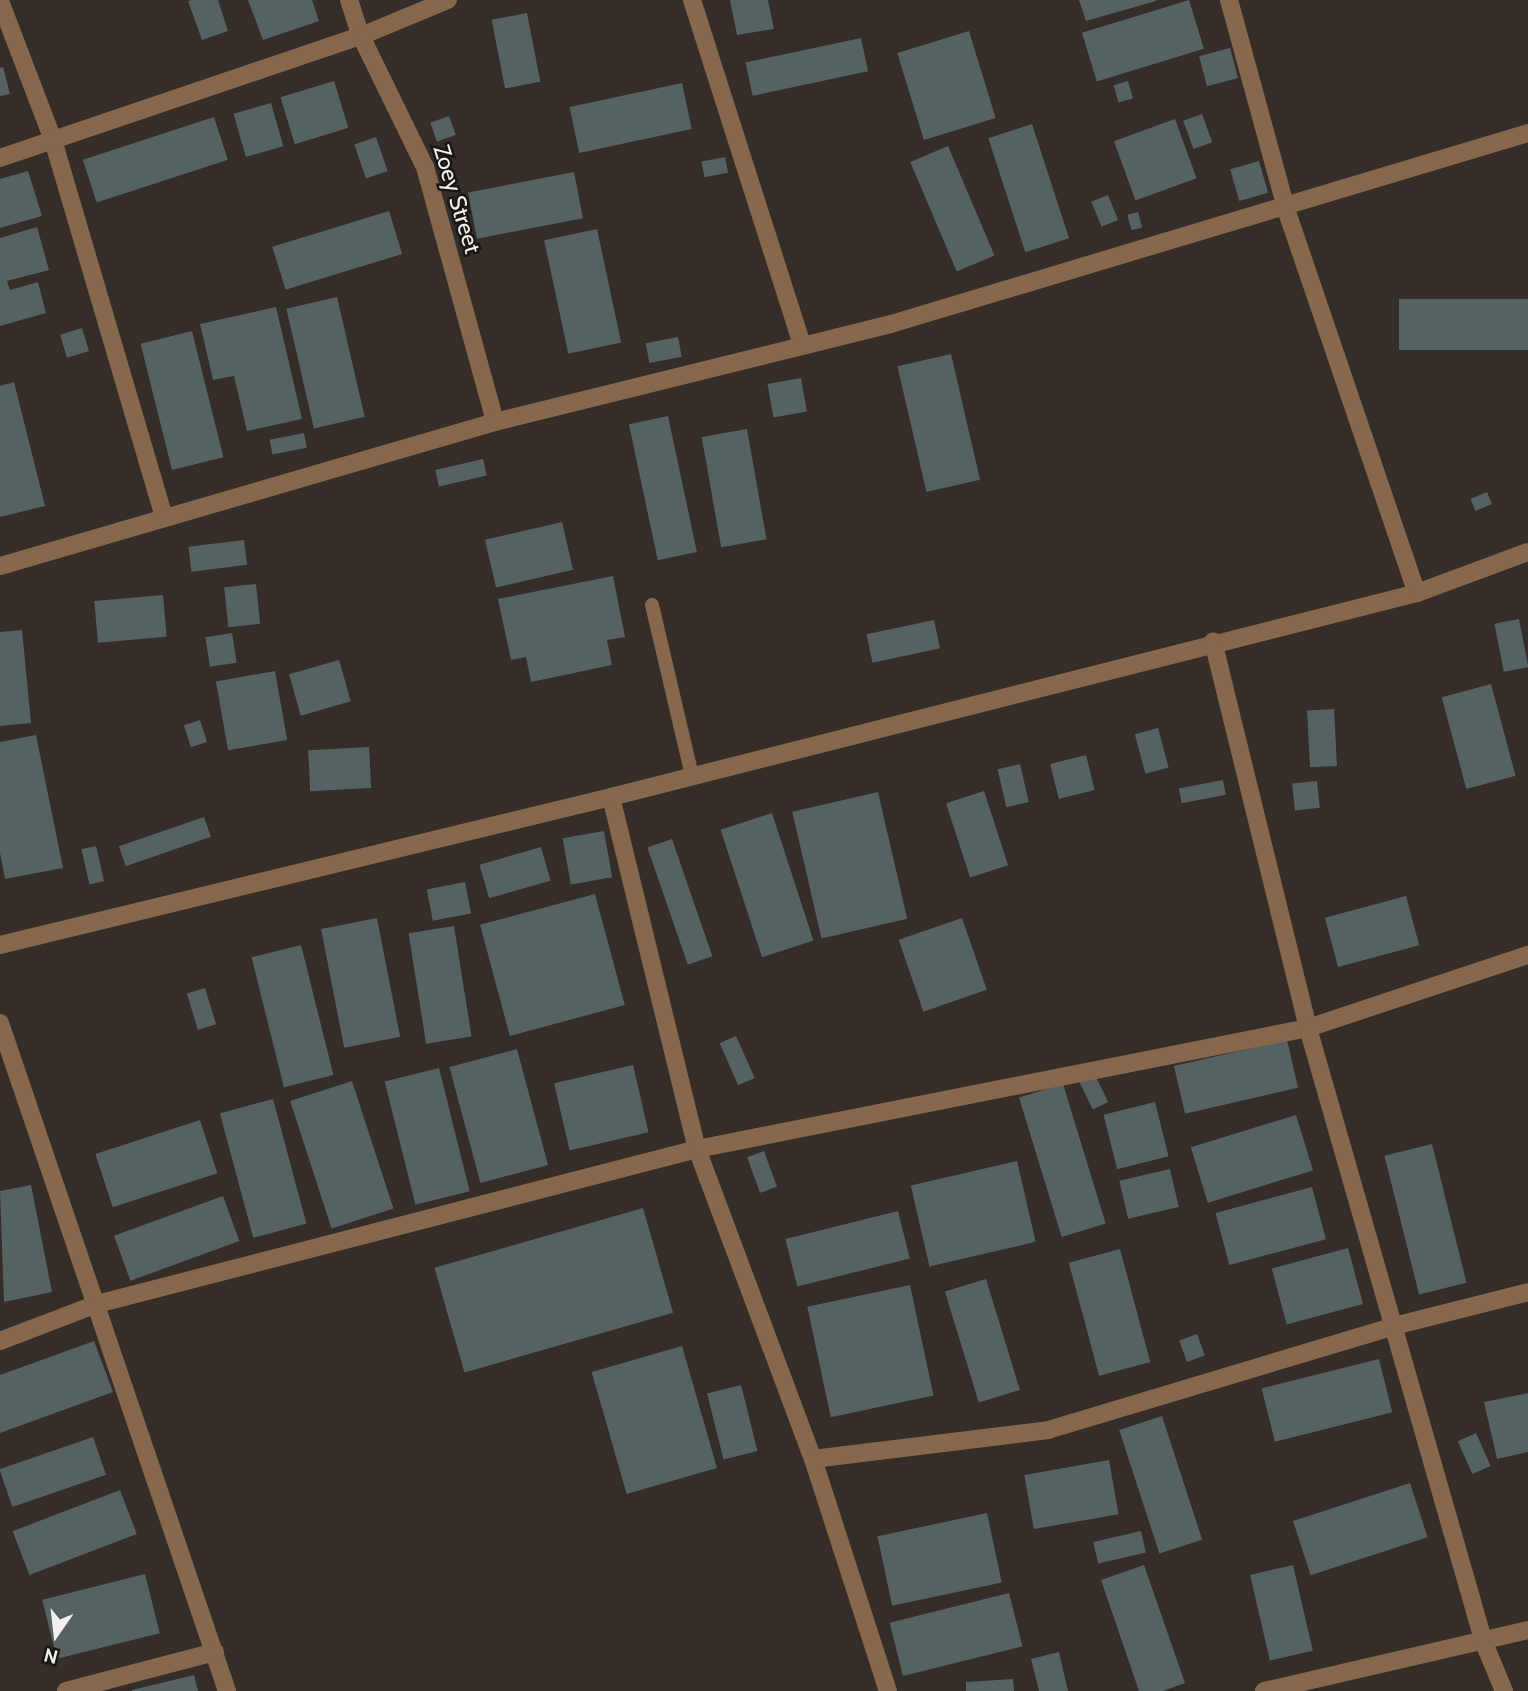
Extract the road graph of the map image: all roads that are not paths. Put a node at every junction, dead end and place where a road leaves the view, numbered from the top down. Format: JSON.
{"nodes":[{"id":1,"x":349,"y":0,"type":"edge"},
{"id":2,"x":448,"y":0,"type":"edge"},
{"id":3,"x":692,"y":0,"type":"edge"},
{"id":4,"x":1229,"y":0,"type":"edge"},
{"id":5,"x":0,"y":1,"type":"edge"},
{"id":6,"x":361,"y":36,"type":"junction"},
{"id":7,"x":1528,"y":133,"type":"edge"},
{"id":8,"x":53,"y":140,"type":"junction"},
{"id":9,"x":0,"y":158,"type":"edge"},
{"id":10,"x":1286,"y":208,"type":"junction"},
{"id":11,"x":802,"y":345,"type":"junction"},
{"id":12,"x":495,"y":422,"type":"junction"},
{"id":13,"x":164,"y":518,"type":"junction"},
{"id":14,"x":1528,"y":552,"type":"edge"},
{"id":15,"x":0,"y":566,"type":"edge"},
{"id":16,"x":1417,"y":593,"type":"junction"},
{"id":17,"x":652,"y":605,"type":"dead end"},
{"id":18,"x":1213,"y":642,"type":"junction"},
{"id":19,"x":692,"y":776,"type":"junction"},
{"id":20,"x":611,"y":797,"type":"junction"},
{"id":21,"x":0,"y":945,"type":"edge"},
{"id":22,"x":1528,"y":955,"type":"edge"},
{"id":23,"x":0,"y":1023,"type":"edge"},
{"id":24,"x":1308,"y":1028,"type":"junction"},
{"id":25,"x":697,"y":1149,"type":"junction"},
{"id":26,"x":1528,"y":1292,"type":"edge"},
{"id":27,"x":97,"y":1304,"type":"junction"},
{"id":28,"x":1394,"y":1326,"type":"junction"},
{"id":29,"x":0,"y":1341,"type":"edge"},
{"id":30,"x":813,"y":1459,"type":"junction"},
{"id":31,"x":1528,"y":1630,"type":"edge"},
{"id":32,"x":1484,"y":1643,"type":"junction"},
{"id":33,"x":215,"y":1652,"type":"junction"},
{"id":34,"x":66,"y":1691,"type":"edge"},
{"id":35,"x":228,"y":1691,"type":"edge"},
{"id":36,"x":888,"y":1691,"type":"edge"},
{"id":37,"x":1264,"y":1691,"type":"edge"},
{"id":38,"x":1504,"y":1691,"type":"edge"}],
"edges":[{"from":1,"to":6,"type":"street","name":"Zoey Street"},
{"from":2,"to":6,"type":"street"},
{"from":3,"to":11,"type":"street"},
{"from":4,"to":10,"type":"street"},
{"from":5,"to":8,"type":"street"},
{"from":6,"to":8,"type":"street"},
{"from":6,"to":12,"type":"street","name":"Zoey Street"},
{"from":7,"to":10,"type":"street"},
{"from":8,"to":9,"type":"street"},
{"from":8,"to":13,"type":"street"},
{"from":10,"to":11,"type":"street"},
{"from":10,"to":16,"type":"street"},
{"from":11,"to":12,"type":"street"},
{"from":12,"to":13,"type":"street"},
{"from":13,"to":15,"type":"street"},
{"from":14,"to":16,"type":"street"},
{"from":16,"to":18,"type":"street"},
{"from":17,"to":19,"type":"lane"},
{"from":18,"to":19,"type":"street"},
{"from":18,"to":24,"type":"street"},
{"from":19,"to":20,"type":"street"},
{"from":20,"to":21,"type":"street"},
{"from":20,"to":25,"type":"street"},
{"from":22,"to":24,"type":"street"},
{"from":23,"to":27,"type":"street"},
{"from":24,"to":25,"type":"street"},
{"from":24,"to":28,"type":"street"},
{"from":25,"to":27,"type":"street"},
{"from":25,"to":30,"type":"street"},
{"from":26,"to":28,"type":"street"},
{"from":27,"to":29,"type":"street"},
{"from":27,"to":33,"type":"street"},
{"from":28,"to":30,"type":"street"},
{"from":28,"to":32,"type":"street"},
{"from":30,"to":36,"type":"street"},
{"from":31,"to":32,"type":"street"},
{"from":32,"to":37,"type":"street"},
{"from":32,"to":38,"type":"street"},
{"from":33,"to":34,"type":"street"},
{"from":33,"to":35,"type":"street"}]}
